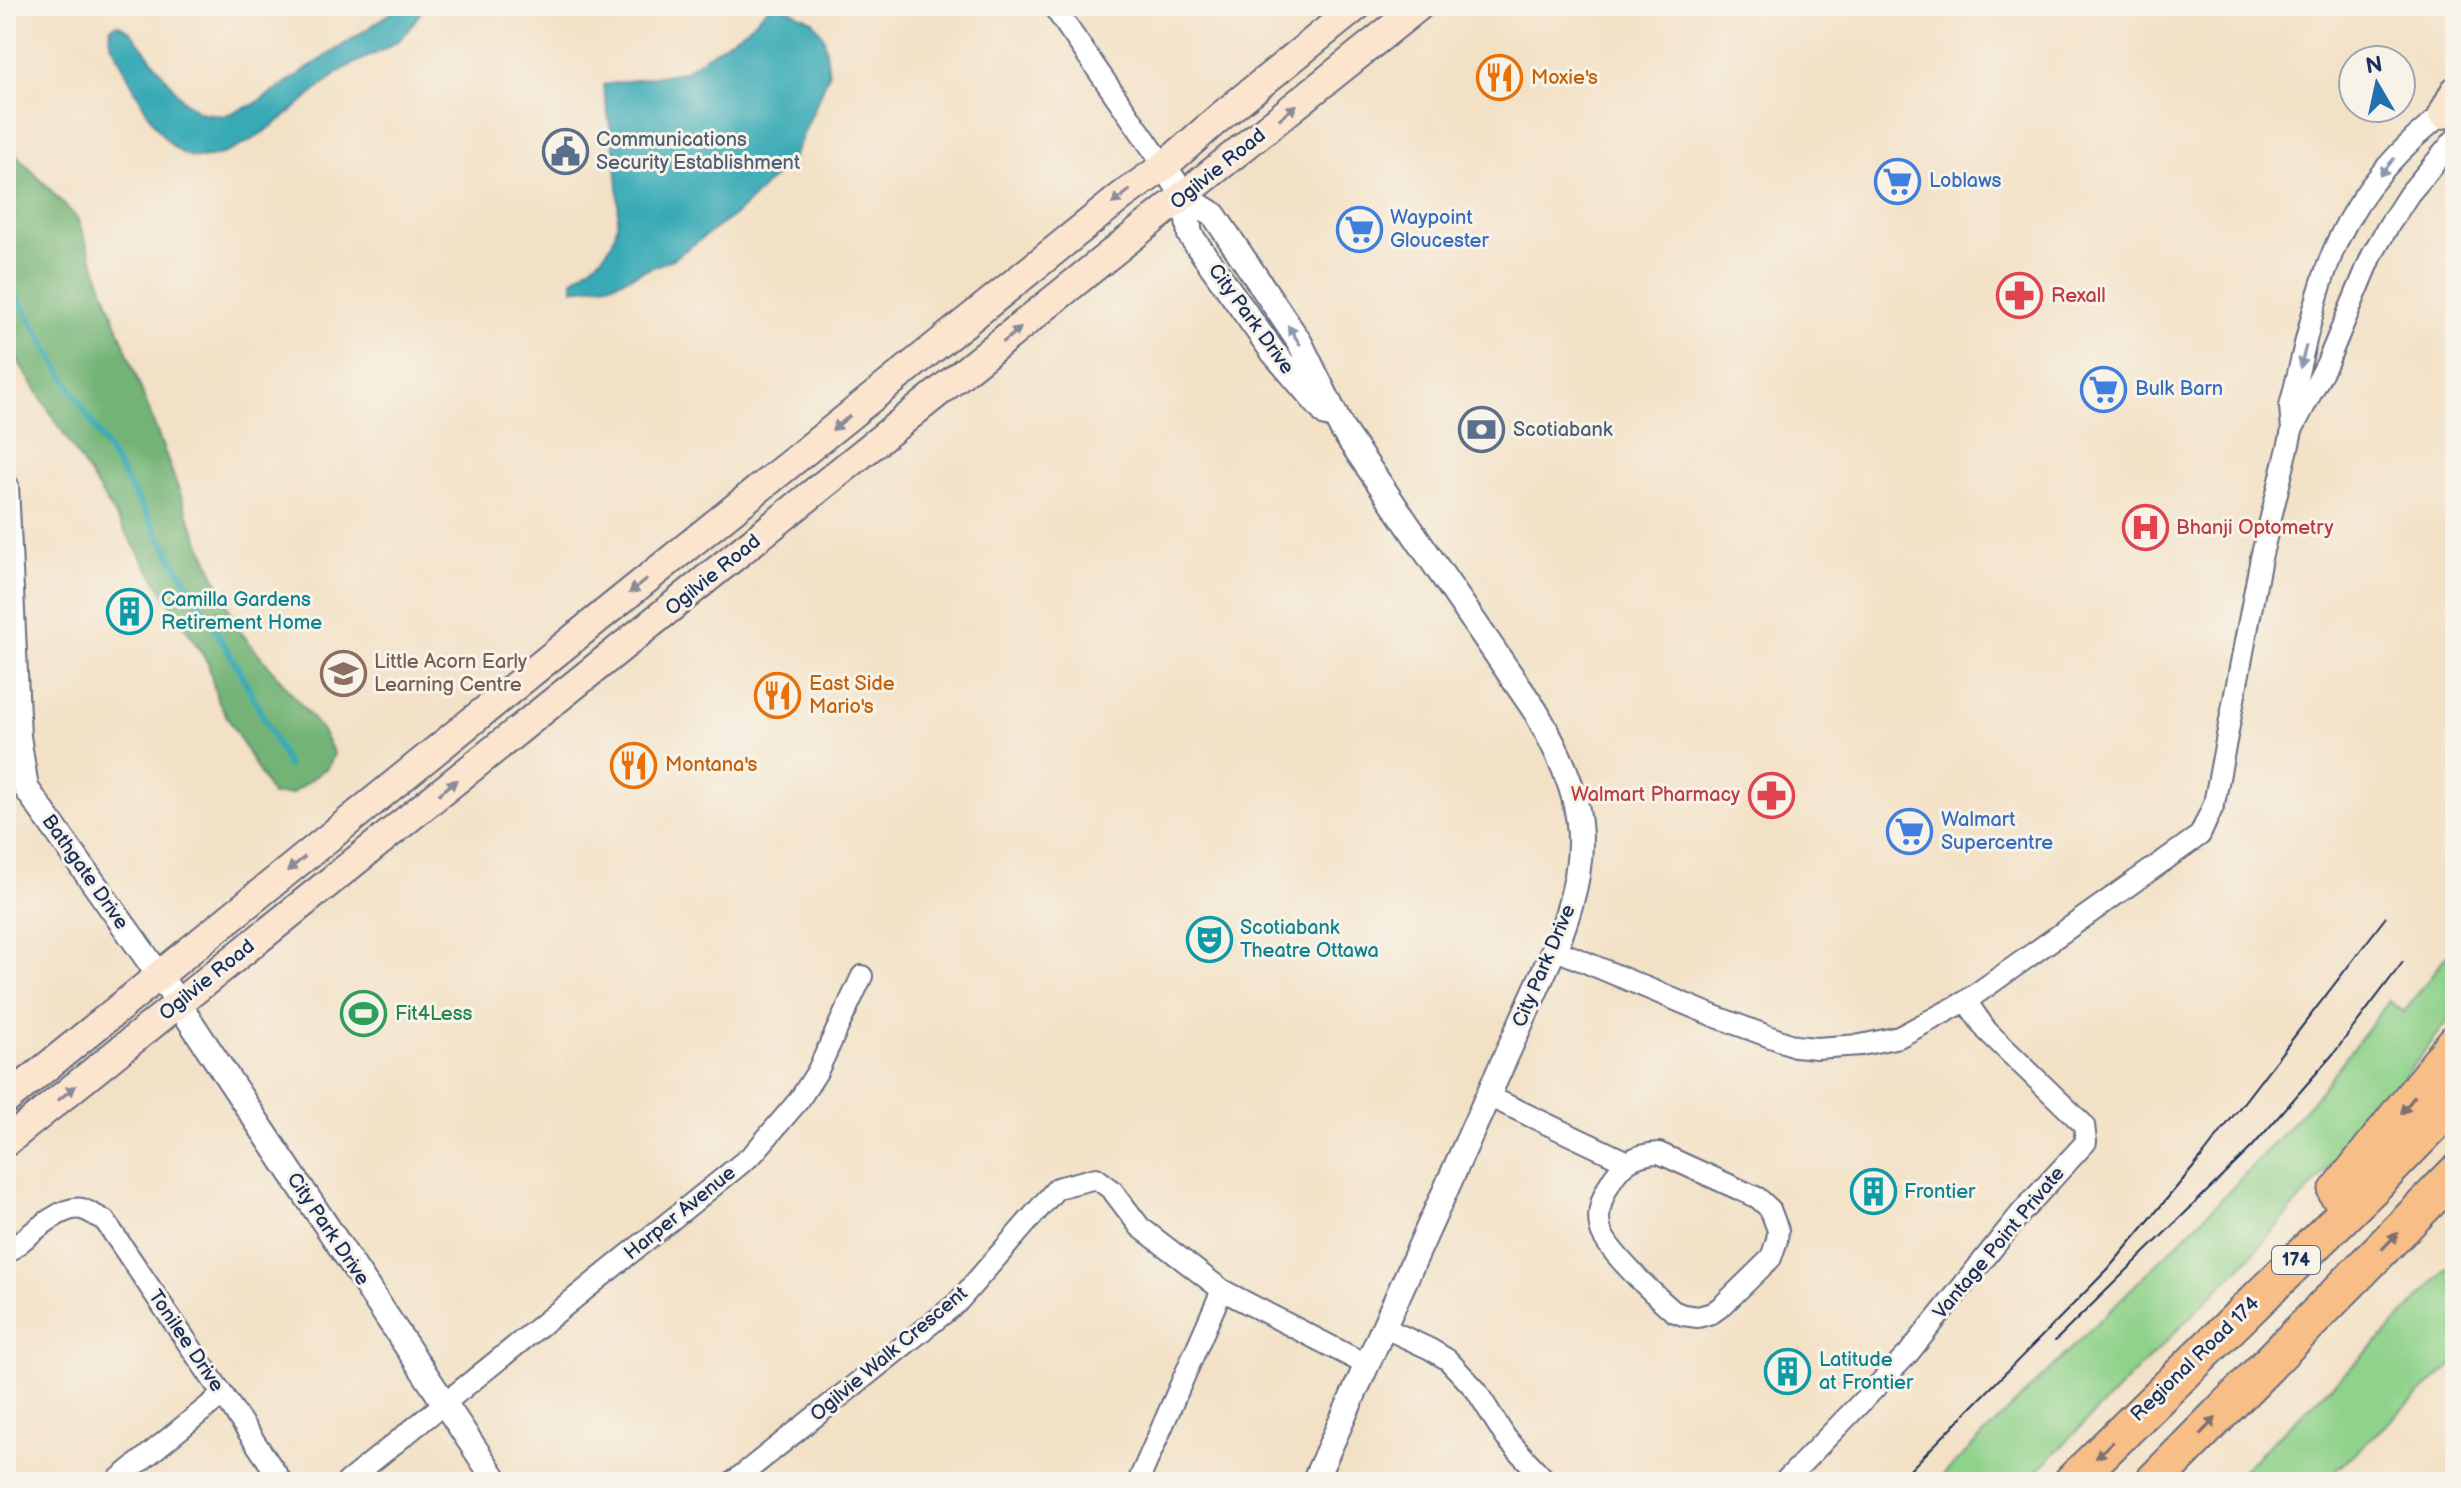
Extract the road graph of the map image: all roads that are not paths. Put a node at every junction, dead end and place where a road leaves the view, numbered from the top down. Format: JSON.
{"nodes":[{"id":1,"x":1053,"y":6,"type":"edge"},
{"id":2,"x":1357,"y":6,"type":"edge"},
{"id":3,"x":1419,"y":6,"type":"edge"},
{"id":4,"x":2451,"y":103,"type":"edge"},
{"id":5,"x":2455,"y":139,"type":"edge"},
{"id":6,"x":1164,"y":166,"type":"junction"},
{"id":7,"x":1185,"y":197,"type":"junction"},
{"id":8,"x":2292,"y":430,"type":"junction"},
{"id":9,"x":6,"y":486,"type":"edge"},
{"id":10,"x":11,"y":691,"type":"edge"},
{"id":11,"x":14,"y":763,"type":"edge"},
{"id":12,"x":1554,"y":949,"type":"junction"},
{"id":13,"x":159,"y":976,"type":"junction"},
{"id":14,"x":862,"y":976,"type":"dead end"},
{"id":15,"x":1966,"y":1001,"type":"junction"},
{"id":16,"x":178,"y":1003,"type":"junction"},
{"id":17,"x":2455,"y":1043,"type":"edge"},
{"id":18,"x":1488,"y":1096,"type":"junction"},
{"id":19,"x":6,"y":1100,"type":"edge"},
{"id":20,"x":2455,"y":1101,"type":"edge"},
{"id":21,"x":6,"y":1142,"type":"edge"},
{"id":22,"x":1633,"y":1158,"type":"junction"},
{"id":23,"x":2455,"y":1174,"type":"edge"},
{"id":24,"x":6,"y":1254,"type":"edge"},
{"id":25,"x":1222,"y":1290,"type":"junction"},
{"id":26,"x":1383,"y":1327,"type":"junction"},
{"id":27,"x":1367,"y":1365,"type":"junction"},
{"id":28,"x":222,"y":1395,"type":"junction"},
{"id":29,"x":443,"y":1404,"type":"junction"},
{"id":30,"x":2136,"y":1418,"type":"junction"},
{"id":31,"x":115,"y":1482,"type":"edge"},
{"id":32,"x":282,"y":1482,"type":"edge"},
{"id":33,"x":347,"y":1482,"type":"edge"},
{"id":34,"x":497,"y":1482,"type":"edge"},
{"id":35,"x":733,"y":1482,"type":"edge"},
{"id":36,"x":1138,"y":1482,"type":"edge"},
{"id":37,"x":1314,"y":1482,"type":"edge"},
{"id":38,"x":1547,"y":1482,"type":"edge"},
{"id":39,"x":1784,"y":1482,"type":"edge"},
{"id":40,"x":2072,"y":1482,"type":"edge"},
{"id":41,"x":2153,"y":1482,"type":"edge"}],
"edges":[{"from":1,"to":6,"type":"street","name":"City Park Drive"},
{"from":2,"to":6,"type":"main road","name":"Ogilvie Road"},
{"from":7,"to":3,"type":"main road","name":"Ogilvie Road","one_way":true},
{"from":4,"to":8,"type":"street","one_way":true},
{"from":5,"to":8,"type":"street"},
{"from":6,"to":7,"type":"street","name":"City Park Drive"},
{"from":6,"to":13,"type":"main road","name":"Ogilvie Road","one_way":true},
{"from":7,"to":12,"type":"street","name":"City Park Drive"},
{"from":16,"to":7,"type":"main road","name":"Ogilvie Road","one_way":true},
{"from":8,"to":15,"type":"street"},
{"from":9,"to":10,"type":"street","name":"Bathgate Drive"},
{"from":10,"to":11,"type":"street","name":"Bathgate Drive"},
{"from":11,"to":13,"type":"street","name":"Bathgate Drive"},
{"from":12,"to":15,"type":"street"},
{"from":12,"to":18,"type":"street","name":"City Park Drive"},
{"from":13,"to":16,"type":"street","name":"City Park Drive"},
{"from":13,"to":19,"type":"main road","name":"Ogilvie Road"},
{"from":14,"to":29,"type":"street","name":"Harper Avenue"},
{"from":15,"to":39,"type":"street","name":"Vantage Point Private"},
{"from":21,"to":16,"type":"main road","name":"Ogilvie Road","one_way":true},
{"from":16,"to":29,"type":"street","name":"City Park Drive"},
{"from":17,"to":30,"type":"highway","one_way":true},
{"from":18,"to":22,"type":"street"},
{"from":18,"to":26,"type":"street","name":"City Park Drive"},
{"from":20,"to":30,"type":"highway","name":"Regional Road 174","number":"174"},
{"from":22,"to":22,"type":"street"},
{"from":41,"to":23,"type":"highway","number":"174","one_way":true},
{"from":24,"to":28,"type":"street","name":"Tonilee Drive"},
{"from":25,"to":27,"type":"street"},
{"from":25,"to":35,"type":"street","name":"Ogilvie Walk Crescent"},
{"from":25,"to":36,"type":"street"},
{"from":26,"to":27,"type":"street","name":"City Park Drive"},
{"from":26,"to":38,"type":"street"},
{"from":27,"to":37,"type":"street","name":"City Park Drive"},
{"from":28,"to":31,"type":"street"},
{"from":28,"to":32,"type":"street","name":"Tonilee Drive"},
{"from":29,"to":33,"type":"street","name":"Harper Avenue"},
{"from":29,"to":34,"type":"street","name":"City Park Drive"},
{"from":30,"to":40,"type":"highway","name":"Regional Road 174","number":"174","one_way":true}]}
